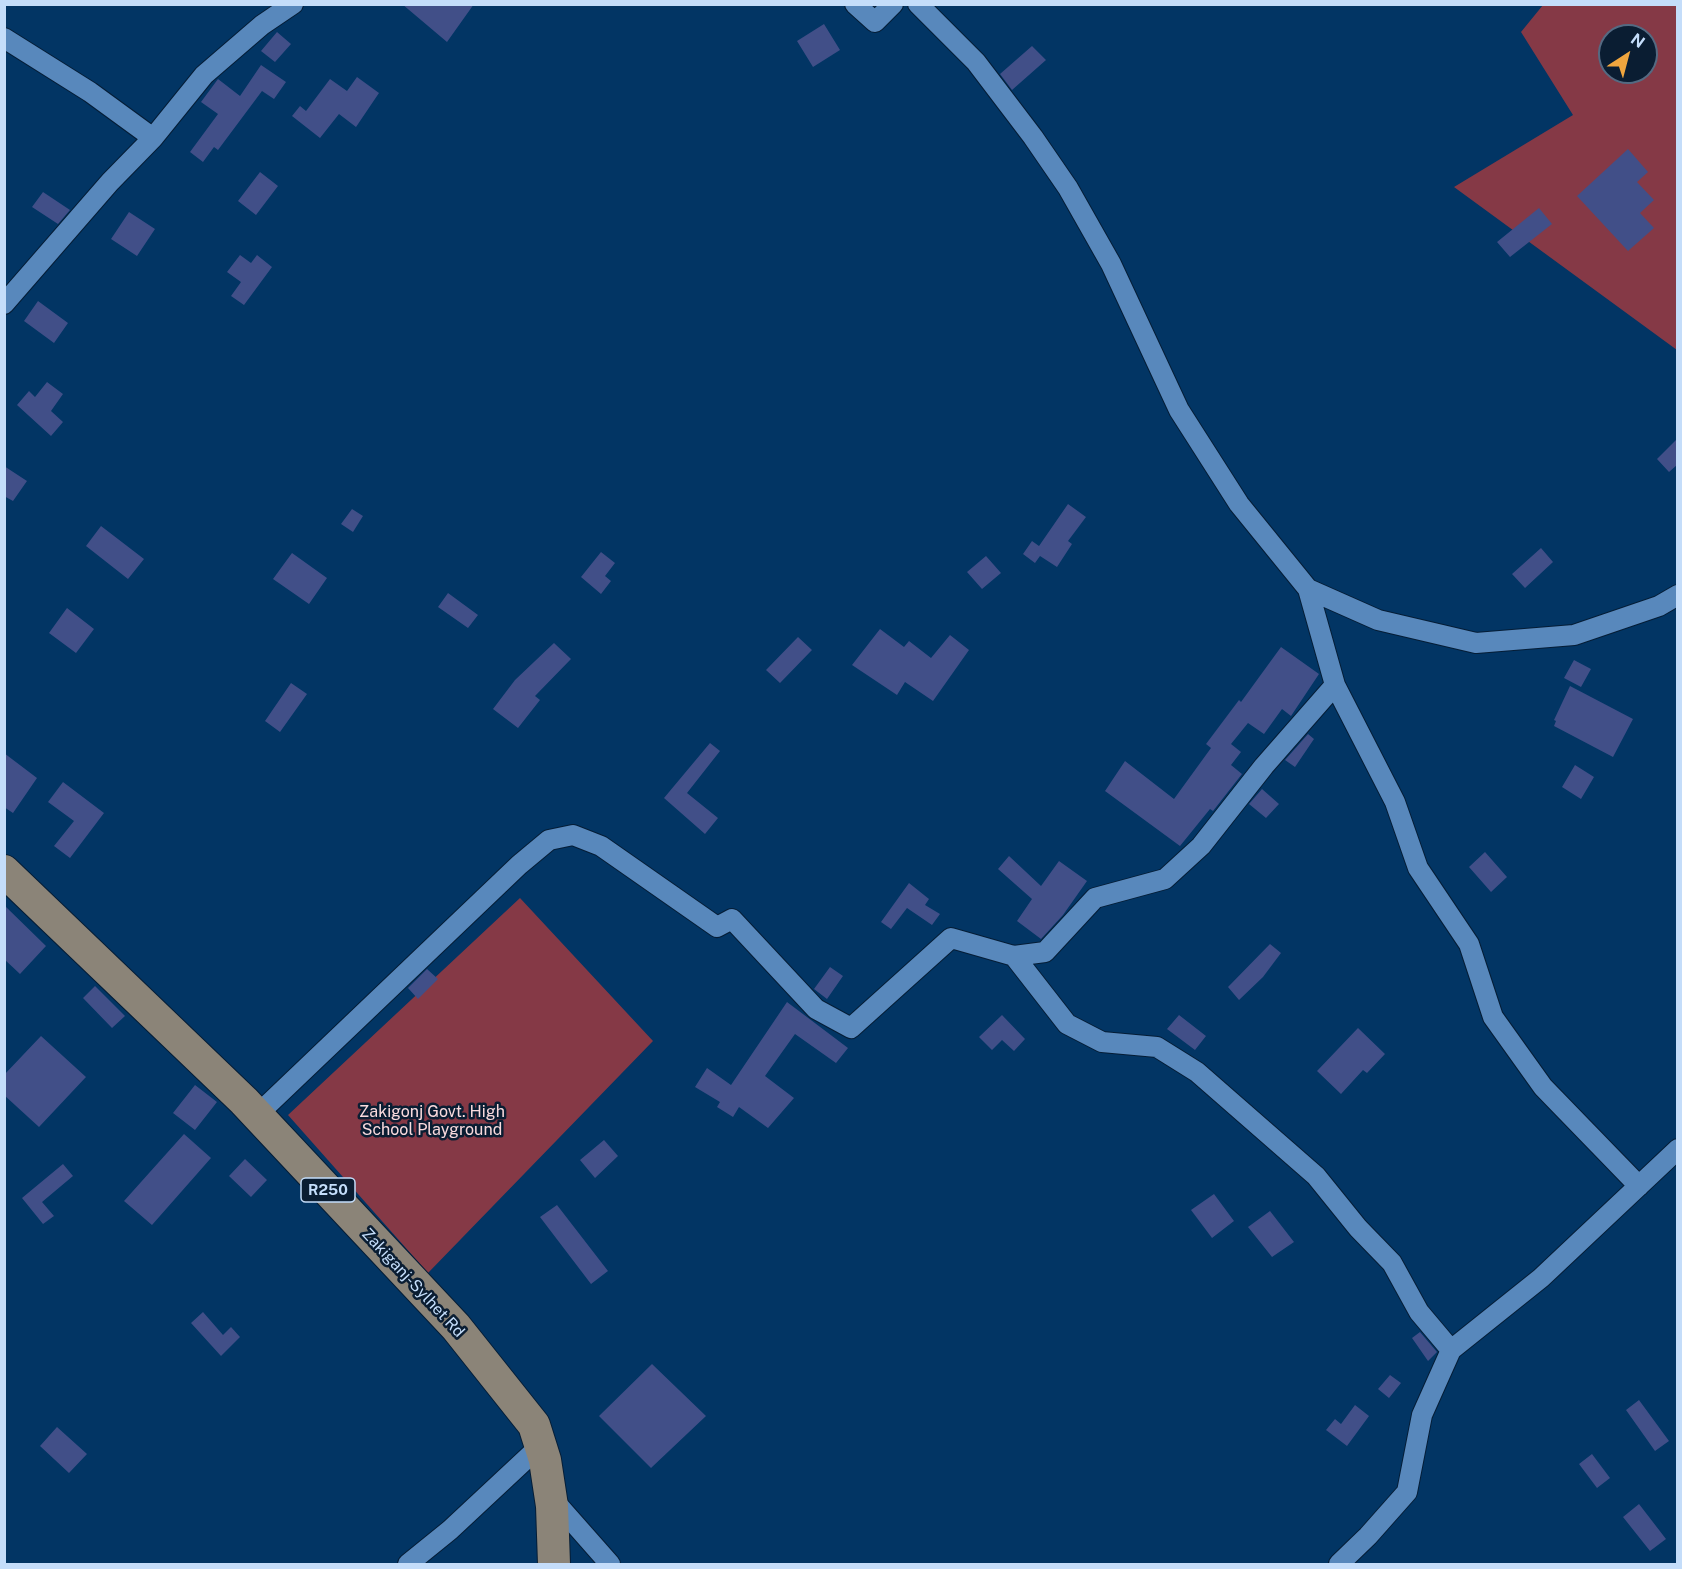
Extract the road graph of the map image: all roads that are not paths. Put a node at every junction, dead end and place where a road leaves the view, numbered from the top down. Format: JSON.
{"nodes":[{"id":1,"x":293,"y":4,"type":"edge"},
{"id":2,"x":855,"y":4,"type":"edge"},
{"id":3,"x":893,"y":4,"type":"edge"},
{"id":4,"x":918,"y":4,"type":"edge"},
{"id":5,"x":4,"y":38,"type":"edge"},
{"id":6,"x":153,"y":138,"type":"junction"},
{"id":7,"x":4,"y":303,"type":"edge"},
{"id":8,"x":1308,"y":589,"type":"junction"},
{"id":9,"x":1677,"y":595,"type":"edge"},
{"id":10,"x":1335,"y":685,"type":"junction"},
{"id":11,"x":4,"y":871,"type":"edge"},
{"id":12,"x":1014,"y":956,"type":"junction"},
{"id":13,"x":257,"y":1115,"type":"junction"},
{"id":14,"x":1677,"y":1149,"type":"edge"},
{"id":15,"x":1639,"y":1186,"type":"junction"},
{"id":16,"x":1451,"y":1350,"type":"junction"},
{"id":17,"x":540,"y":1446,"type":"junction"},
{"id":18,"x":550,"y":1496,"type":"junction"},
{"id":19,"x":408,"y":1564,"type":"edge"},
{"id":20,"x":554,"y":1564,"type":"edge"},
{"id":21,"x":610,"y":1564,"type":"edge"},
{"id":22,"x":1339,"y":1564,"type":"edge"}],
"edges":[{"from":1,"to":6,"type":"street"},
{"from":2,"to":3,"type":"street"},
{"from":4,"to":8,"type":"street"},
{"from":5,"to":6,"type":"street"},
{"from":6,"to":7,"type":"street"},
{"from":8,"to":9,"type":"street"},
{"from":8,"to":10,"type":"street"},
{"from":10,"to":12,"type":"street"},
{"from":10,"to":15,"type":"street"},
{"from":11,"to":13,"type":"main road","name":"Zakiganj-Sylhet Rd","number":"R250"},
{"from":12,"to":13,"type":"street"},
{"from":12,"to":16,"type":"street"},
{"from":13,"to":17,"type":"main road","name":"Zakiganj-Sylhet Rd","number":"R250"},
{"from":14,"to":15,"type":"street"},
{"from":15,"to":16,"type":"street"},
{"from":16,"to":22,"type":"street"},
{"from":17,"to":18,"type":"main road","name":"Zakiganj-Sylhet Rd","number":"R250"},
{"from":17,"to":19,"type":"street"},
{"from":18,"to":20,"type":"main road","name":"Zakiganj-Sylhet Rd","number":"R250"},
{"from":18,"to":21,"type":"street"}]}
